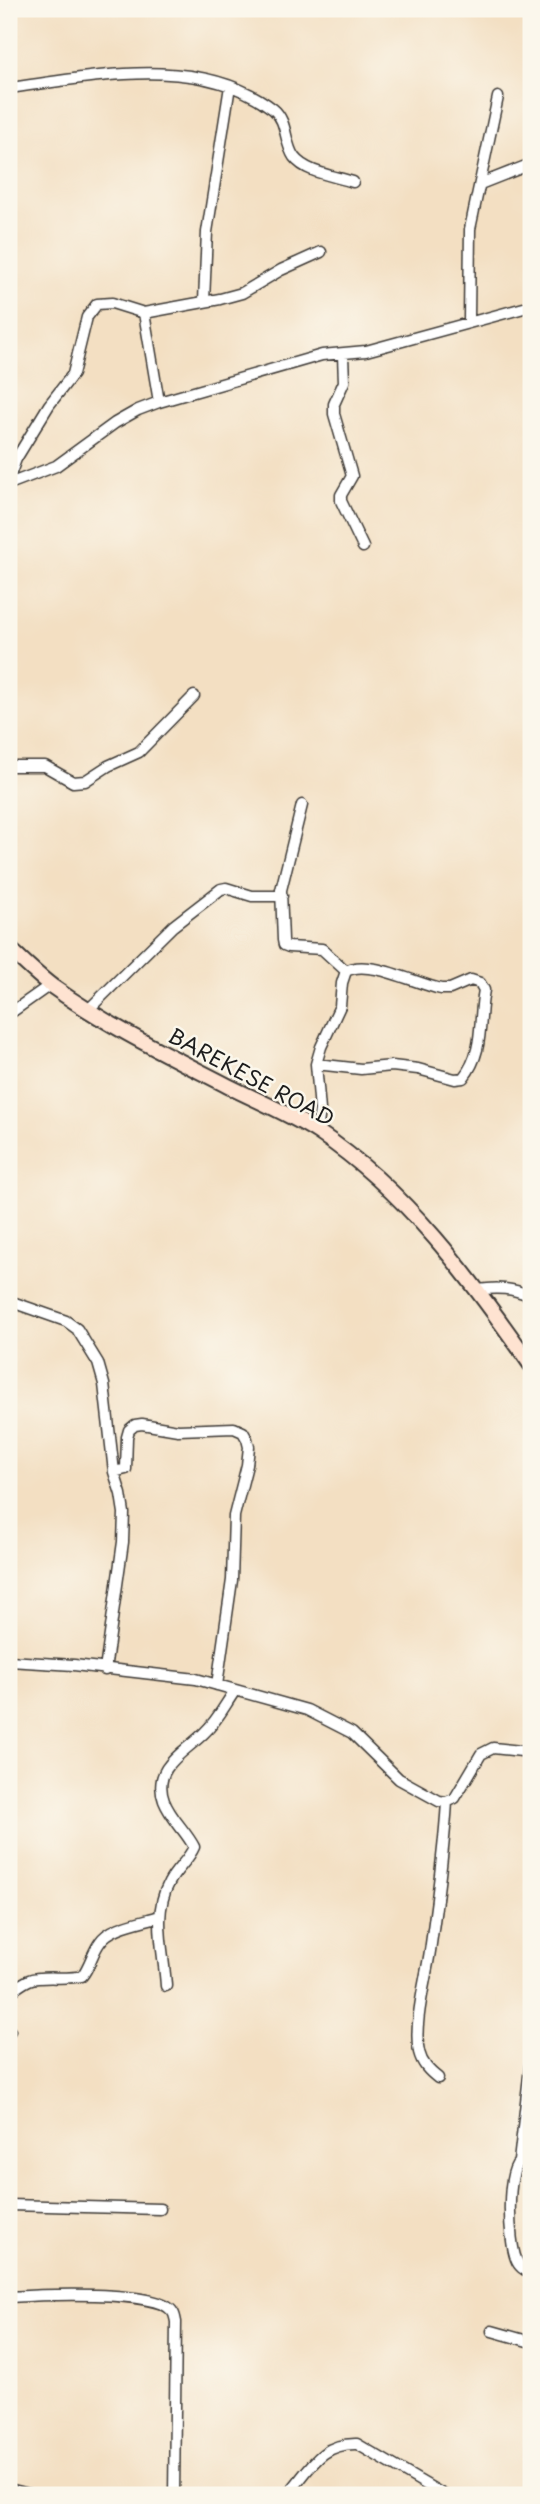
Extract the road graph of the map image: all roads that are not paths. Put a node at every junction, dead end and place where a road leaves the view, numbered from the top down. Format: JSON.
{"nodes":[{"id":1,"x":230,"y":86,"type":"junction"},
{"id":2,"x":9,"y":88,"type":"edge"},
{"id":3,"x":498,"y":97,"type":"dead end"},
{"id":4,"x":531,"y":164,"type":"edge"},
{"id":5,"x":352,"y":182,"type":"dead end"},
{"id":6,"x":480,"y":184,"type":"junction"},
{"id":7,"x":321,"y":251,"type":"dead end"},
{"id":8,"x":204,"y":301,"type":"junction"},
{"id":9,"x":531,"y":306,"type":"edge"},
{"id":10,"x":144,"y":313,"type":"junction"},
{"id":11,"x":469,"y":322,"type":"junction"},
{"id":12,"x":343,"y":355,"type":"junction"},
{"id":13,"x":159,"y":402,"type":"junction"},
{"id":14,"x":9,"y":478,"type":"edge"},
{"id":15,"x":9,"y":484,"type":"edge"},
{"id":16,"x":363,"y":547,"type":"dead end"},
{"id":17,"x":194,"y":696,"type":"dead end"},
{"id":18,"x":9,"y":766,"type":"edge"},
{"id":19,"x":302,"y":805,"type":"dead end"},
{"id":20,"x":282,"y":896,"type":"junction"},
{"id":21,"x":9,"y":948,"type":"edge"},
{"id":22,"x":346,"y":971,"type":"junction"},
{"id":23,"x":50,"y":985,"type":"junction"},
{"id":24,"x":88,"y":1010,"type":"junction"},
{"id":25,"x":9,"y":1014,"type":"edge"},
{"id":26,"x":316,"y":1064,"type":"junction"},
{"id":27,"x":317,"y":1132,"type":"junction"},
{"id":28,"x":478,"y":1290,"type":"junction"},
{"id":29,"x":529,"y":1293,"type":"edge"},
{"id":30,"x":9,"y":1301,"type":"edge"},
{"id":31,"x":531,"y":1365,"type":"edge"},
{"id":32,"x":114,"y":1472,"type":"junction"},
{"id":33,"x":9,"y":1661,"type":"edge"},
{"id":34,"x":104,"y":1670,"type":"junction"},
{"id":35,"x":217,"y":1685,"type":"junction"},
{"id":36,"x":234,"y":1692,"type":"junction"},
{"id":37,"x":531,"y":1752,"type":"edge"},
{"id":38,"x":447,"y":1802,"type":"junction"},
{"id":39,"x":160,"y":1916,"type":"junction"},
{"id":40,"x":166,"y":1986,"type":"dead end"},
{"id":41,"x":9,"y":1993,"type":"edge"},
{"id":42,"x":531,"y":2059,"type":"edge"},
{"id":43,"x":438,"y":2078,"type":"dead end"},
{"id":44,"x":531,"y":2159,"type":"edge"},
{"id":45,"x":519,"y":2161,"type":"junction"},
{"id":46,"x":9,"y":2205,"type":"edge"},
{"id":47,"x":160,"y":2209,"type":"dead end"},
{"id":48,"x":531,"y":2273,"type":"edge"},
{"id":49,"x":9,"y":2297,"type":"edge"},
{"id":50,"x":492,"y":2331,"type":"dead end"},
{"id":51,"x":531,"y":2342,"type":"edge"},
{"id":52,"x":9,"y":2489,"type":"edge"},
{"id":53,"x":33,"y":2495,"type":"edge"},
{"id":54,"x":174,"y":2495,"type":"edge"},
{"id":55,"x":288,"y":2495,"type":"edge"},
{"id":56,"x":443,"y":2495,"type":"edge"}],
"edges":[{"from":1,"to":2,"type":"street"},
{"from":1,"to":5,"type":"street"},
{"from":1,"to":8,"type":"street"},
{"from":3,"to":6,"type":"street"},
{"from":4,"to":6,"type":"street"},
{"from":6,"to":11,"type":"street"},
{"from":7,"to":8,"type":"street"},
{"from":8,"to":10,"type":"street"},
{"from":9,"to":11,"type":"street"},
{"from":10,"to":13,"type":"street"},
{"from":10,"to":14,"type":"street"},
{"from":11,"to":12,"type":"street"},
{"from":12,"to":13,"type":"street"},
{"from":12,"to":16,"type":"street"},
{"from":13,"to":15,"type":"street"},
{"from":17,"to":18,"type":"street"},
{"from":19,"to":20,"type":"street"},
{"from":20,"to":22,"type":"street"},
{"from":20,"to":24,"type":"street"},
{"from":21,"to":23,"type":"main road","name":"BAREKESE ROAD"},
{"from":22,"to":26,"type":"street"},
{"from":22,"to":26,"type":"street"},
{"from":23,"to":24,"type":"main road","name":"BAREKESE ROAD"},
{"from":23,"to":25,"type":"street"},
{"from":24,"to":27,"type":"main road","name":"BAREKESE ROAD"},
{"from":26,"to":27,"type":"street"},
{"from":27,"to":28,"type":"main road","name":"BAREKESE ROAD"},
{"from":28,"to":29,"type":"street"},
{"from":28,"to":31,"type":"main road","name":"BAREKESE ROAD"},
{"from":30,"to":32,"type":"street"},
{"from":32,"to":34,"type":"street"},
{"from":32,"to":35,"type":"street"},
{"from":33,"to":34,"type":"street"},
{"from":34,"to":35,"type":"street"},
{"from":35,"to":36,"type":"street"},
{"from":36,"to":38,"type":"street"},
{"from":36,"to":39,"type":"street"},
{"from":37,"to":38,"type":"street"},
{"from":38,"to":43,"type":"street"},
{"from":39,"to":40,"type":"street"},
{"from":39,"to":41,"type":"street"},
{"from":42,"to":45,"type":"street"},
{"from":44,"to":45,"type":"street"},
{"from":45,"to":48,"type":"street"},
{"from":46,"to":47,"type":"street"},
{"from":49,"to":54,"type":"street"},
{"from":50,"to":51,"type":"street"},
{"from":52,"to":53,"type":"street"},
{"from":55,"to":56,"type":"street"}]}
